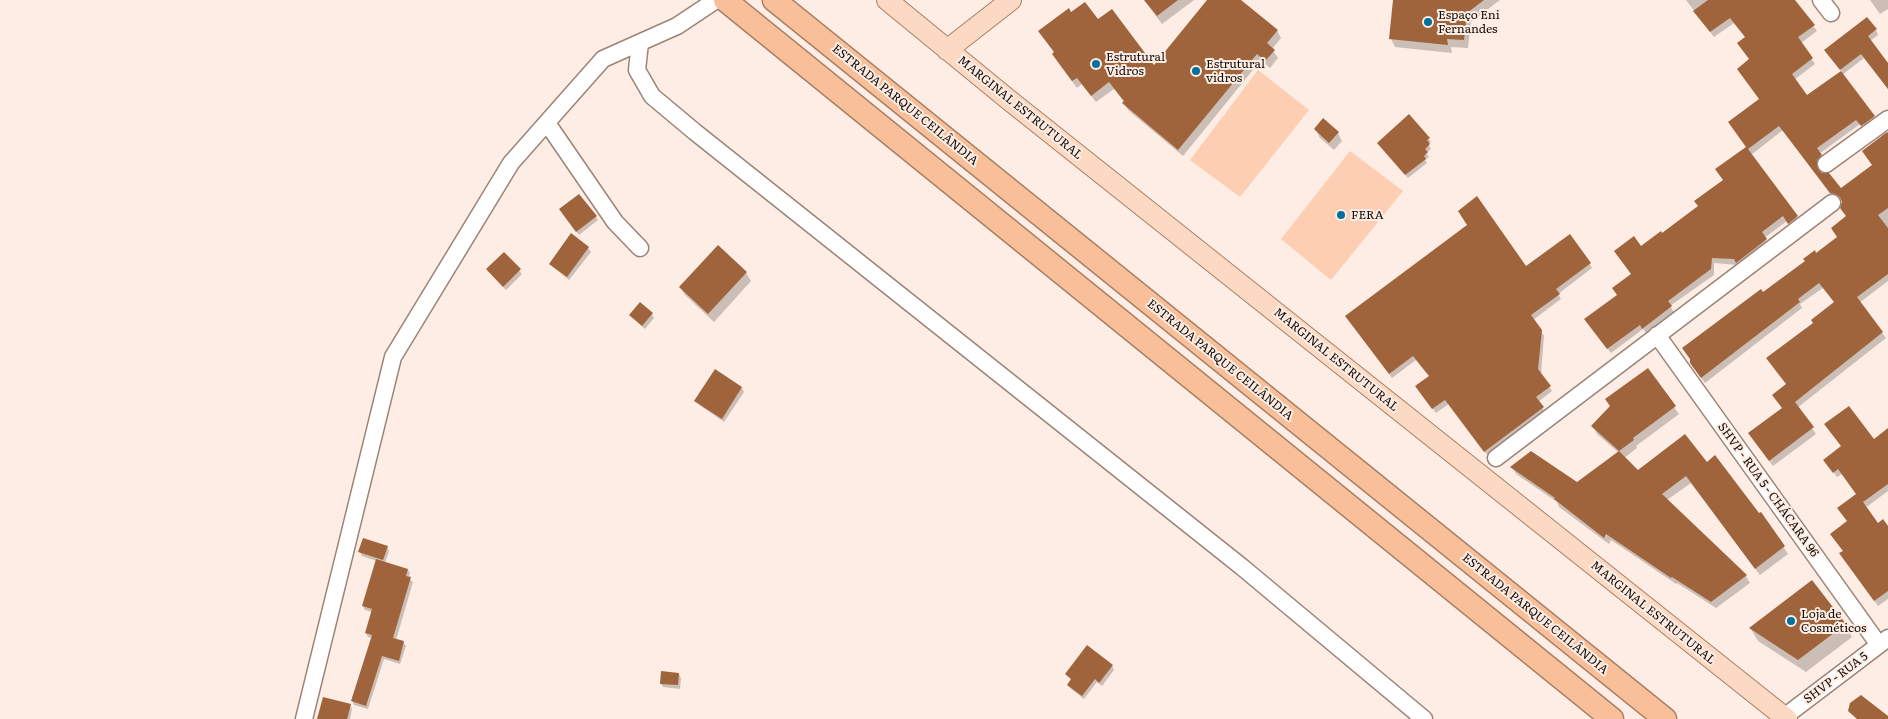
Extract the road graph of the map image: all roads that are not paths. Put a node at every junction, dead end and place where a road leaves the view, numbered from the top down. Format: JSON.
{"nodes":[{"id":1,"x":716,"y":0,"type":"edge"},
{"id":2,"x":725,"y":0,"type":"edge"},
{"id":3,"x":774,"y":0,"type":"edge"},
{"id":4,"x":887,"y":0,"type":"edge"},
{"id":5,"x":1012,"y":0,"type":"edge"},
{"id":6,"x":1821,"y":0,"type":"edge"},
{"id":7,"x":1831,"y":13,"type":"dead end"},
{"id":8,"x":640,"y":43,"type":"junction"},
{"id":9,"x":947,"y":50,"type":"junction"},
{"id":10,"x":1888,"y":119,"type":"edge"},
{"id":11,"x":547,"y":123,"type":"junction"},
{"id":12,"x":1826,"y":164,"type":"dead end"},
{"id":13,"x":1832,"y":203,"type":"dead end"},
{"id":14,"x":640,"y":248,"type":"dead end"},
{"id":15,"x":1657,"y":335,"type":"junction"},
{"id":16,"x":1496,"y":458,"type":"dead end"},
{"id":17,"x":1883,"y":642,"type":"edge"},
{"id":18,"x":1785,"y":718,"type":"edge"},
{"id":19,"x":304,"y":719,"type":"edge"},
{"id":20,"x":1424,"y":719,"type":"edge"},
{"id":21,"x":1612,"y":719,"type":"edge"},
{"id":22,"x":1665,"y":719,"type":"edge"}],
"edges":[{"from":1,"to":8,"type":"street"},
{"from":2,"to":21,"type":"highway"},
{"from":3,"to":22,"type":"highway","name":"ESTRADA PARQUE CEILÂNDIA"},
{"from":4,"to":9,"type":"main road","name":"MARGINAL ESTRUTURAL"},
{"from":5,"to":9,"type":"main road"},
{"from":6,"to":7,"type":"street"},
{"from":8,"to":11,"type":"street"},
{"from":8,"to":20,"type":"street"},
{"from":9,"to":18,"type":"main road","name":"MARGINAL ESTRUTURAL"},
{"from":10,"to":12,"type":"street"},
{"from":11,"to":14,"type":"street"},
{"from":11,"to":19,"type":"street"},
{"from":13,"to":15,"type":"street"},
{"from":15,"to":16,"type":"street"},
{"from":15,"to":17,"type":"street","name":"SHVP - RUA 5 - CHÁCARA 96"},
{"from":17,"to":18,"type":"street","name":"SHVP - RUA 5"}]}
